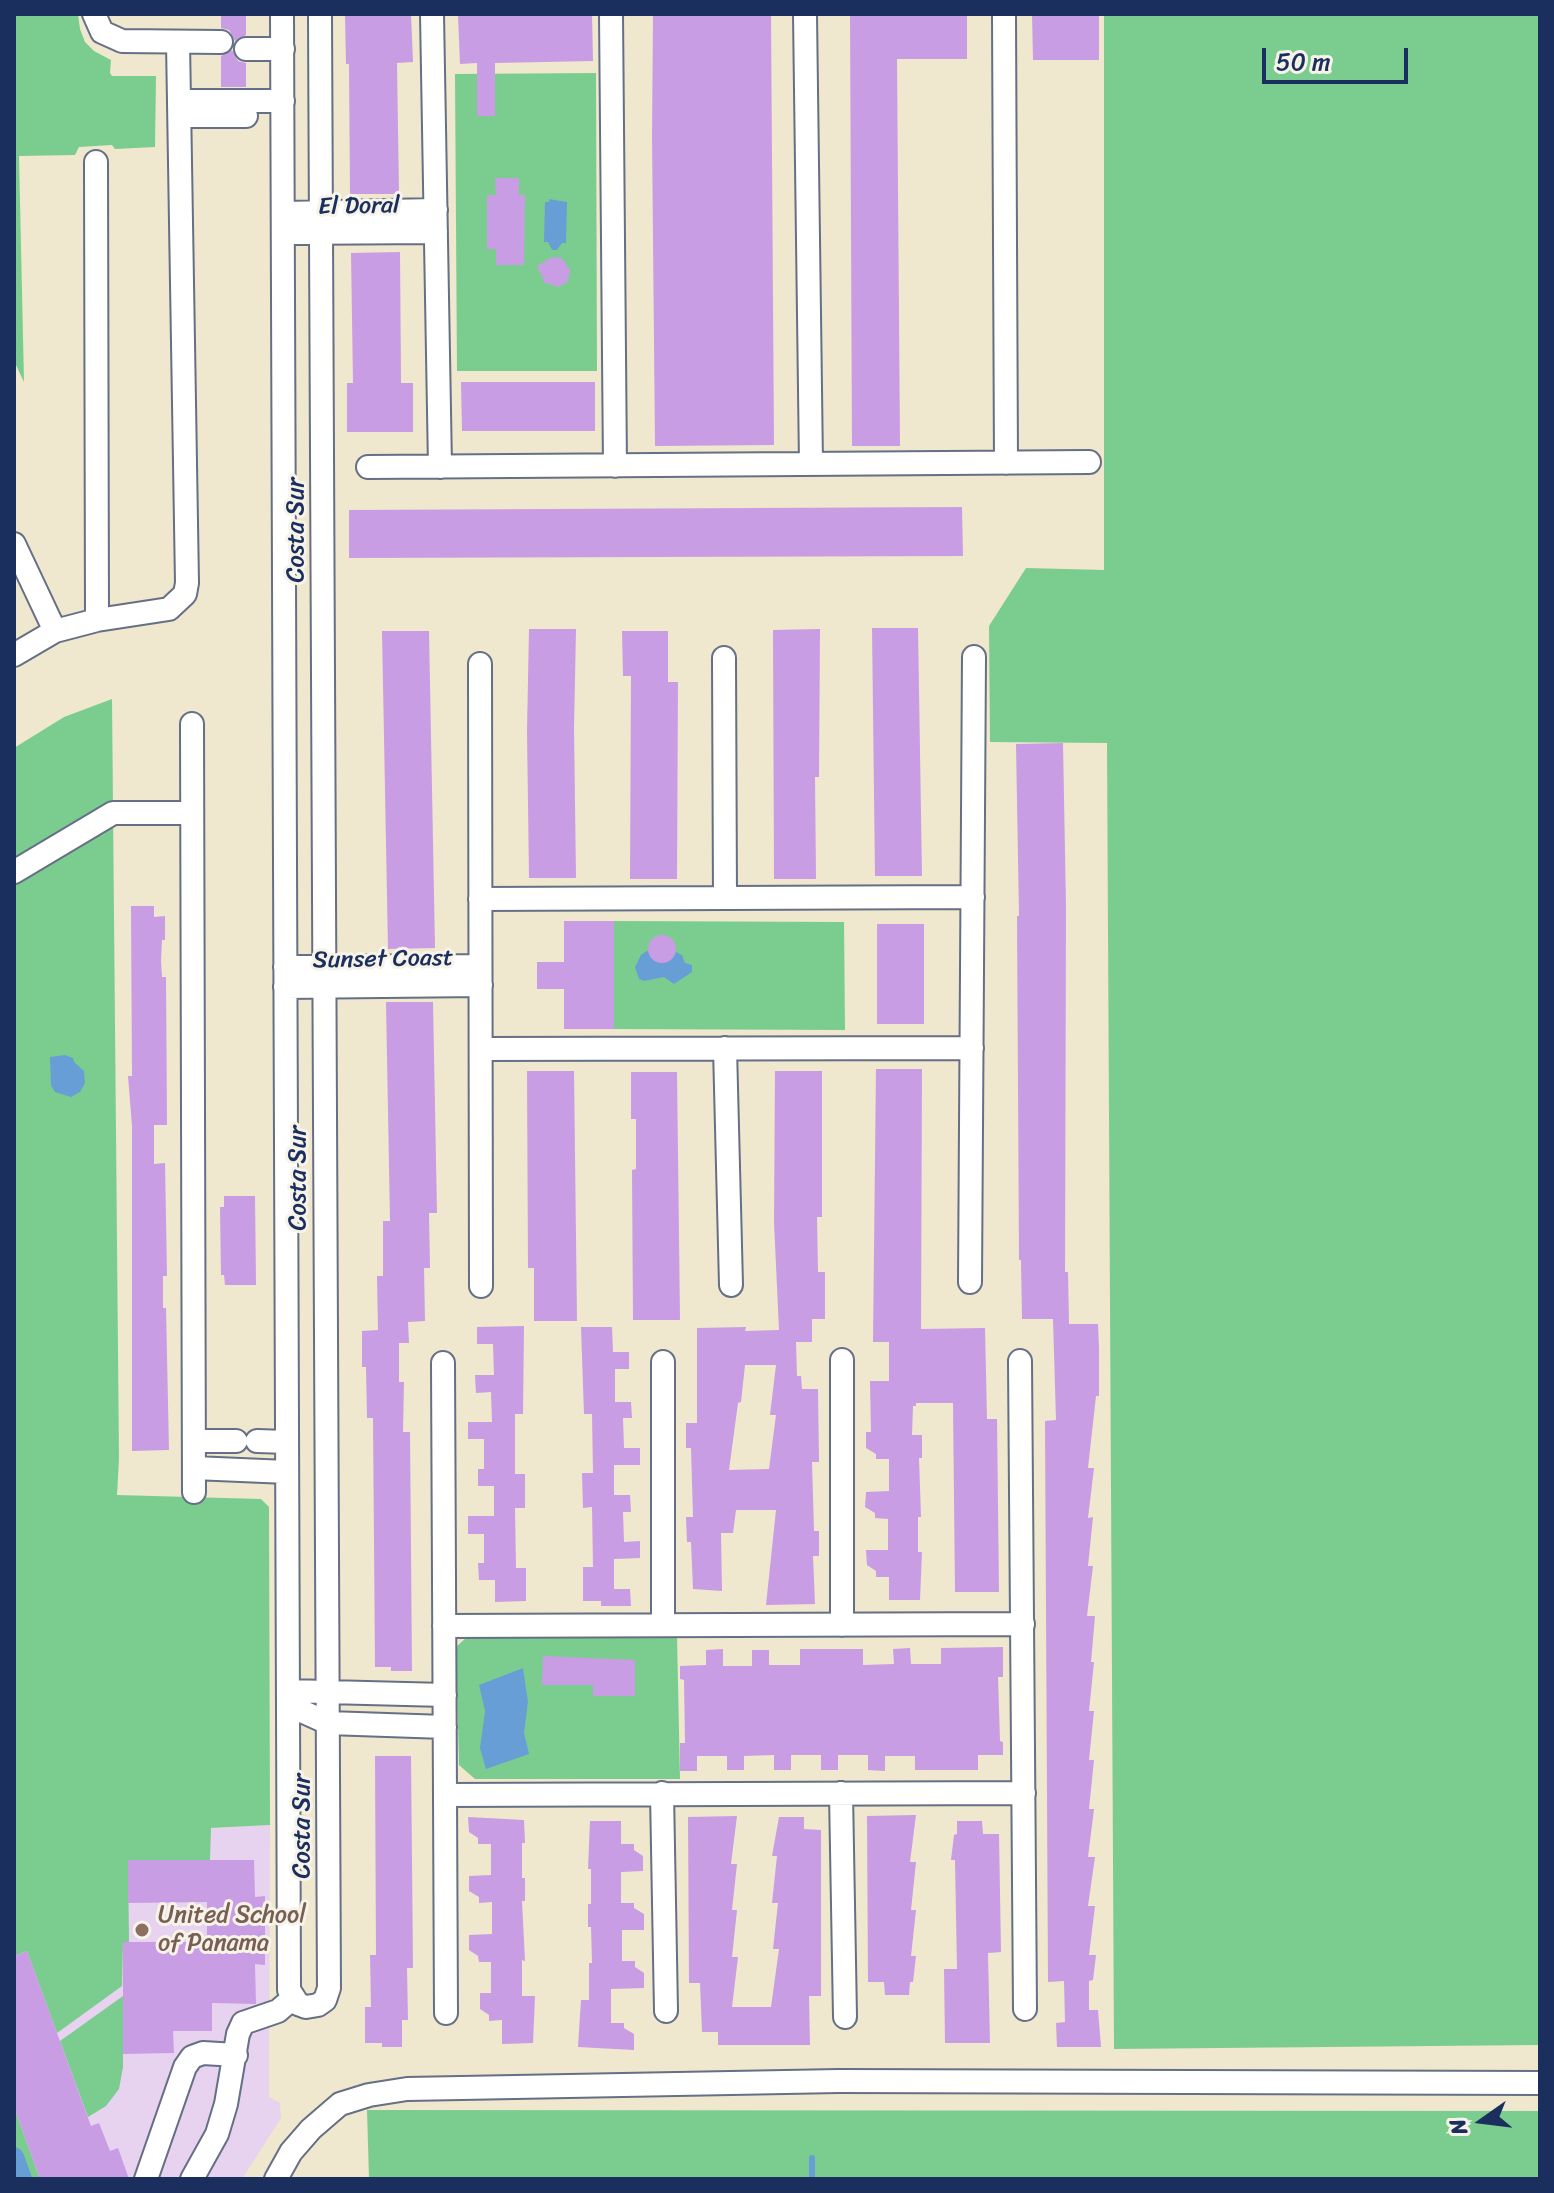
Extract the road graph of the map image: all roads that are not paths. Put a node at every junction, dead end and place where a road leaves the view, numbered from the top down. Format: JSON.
{"nodes":[{"id":1,"x":94,"y":14,"type":"edge"},
{"id":2,"x":282,"y":14,"type":"edge"},
{"id":3,"x":320,"y":14,"type":"edge"},
{"id":4,"x":432,"y":14,"type":"edge"},
{"id":5,"x":611,"y":14,"type":"edge"},
{"id":6,"x":805,"y":14,"type":"edge"},
{"id":7,"x":1004,"y":14,"type":"edge"},
{"id":8,"x":178,"y":46,"type":"junction"},
{"id":9,"x":221,"y":46,"type":"dead end"},
{"id":10,"x":246,"y":46,"type":"dead end"},
{"id":11,"x":282,"y":46,"type":"junction"},
{"id":12,"x":181,"y":108,"type":"junction"},
{"id":13,"x":283,"y":108,"type":"junction"},
{"id":14,"x":96,"y":162,"type":"dead end"},
{"id":15,"x":436,"y":221,"type":"junction"},
{"id":16,"x":283,"y":223,"type":"junction"},
{"id":17,"x":321,"y":223,"type":"junction"},
{"id":18,"x":1089,"y":462,"type":"dead end"},
{"id":19,"x":1006,"y":463,"type":"junction"},
{"id":20,"x":811,"y":464,"type":"junction"},
{"id":21,"x":615,"y":466,"type":"junction"},
{"id":22,"x":368,"y":467,"type":"dead end"},
{"id":23,"x":440,"y":467,"type":"junction"},
{"id":24,"x":14,"y":544,"type":"edge"},
{"id":25,"x":97,"y":620,"type":"junction"},
{"id":26,"x":55,"y":631,"type":"junction"},
{"id":27,"x":14,"y":655,"type":"edge"},
{"id":28,"x":974,"y":657,"type":"dead end"},
{"id":29,"x":724,"y":658,"type":"dead end"},
{"id":30,"x":480,"y":664,"type":"dead end"},
{"id":31,"x":192,"y":724,"type":"dead end"},
{"id":32,"x":192,"y":813,"type":"junction"},
{"id":33,"x":14,"y":872,"type":"edge"},
{"id":34,"x":973,"y":897,"type":"junction"},
{"id":35,"x":725,"y":898,"type":"junction"},
{"id":36,"x":480,"y":899,"type":"junction"},
{"id":37,"x":480,"y":976,"type":"junction"},
{"id":38,"x":285,"y":977,"type":"junction"},
{"id":39,"x":324,"y":977,"type":"junction"},
{"id":40,"x":725,"y":1048,"type":"junction"},
{"id":41,"x":972,"y":1048,"type":"junction"},
{"id":42,"x":481,"y":1049,"type":"junction"},
{"id":43,"x":970,"y":1282,"type":"dead end"},
{"id":44,"x":731,"y":1285,"type":"dead end"},
{"id":45,"x":481,"y":1286,"type":"dead end"},
{"id":46,"x":842,"y":1360,"type":"dead end"},
{"id":47,"x":1020,"y":1361,"type":"dead end"},
{"id":48,"x":663,"y":1362,"type":"dead end"},
{"id":49,"x":443,"y":1363,"type":"dead end"},
{"id":50,"x":194,"y":1441,"type":"junction"},
{"id":51,"x":287,"y":1442,"type":"junction"},
{"id":52,"x":194,"y":1468,"type":"junction"},
{"id":53,"x":287,"y":1472,"type":"junction"},
{"id":54,"x":194,"y":1492,"type":"dead end"},
{"id":55,"x":1023,"y":1624,"type":"junction"},
{"id":56,"x":663,"y":1625,"type":"junction"},
{"id":57,"x":842,"y":1625,"type":"junction"},
{"id":58,"x":444,"y":1626,"type":"junction"},
{"id":59,"x":328,"y":1694,"type":"junction"},
{"id":60,"x":445,"y":1695,"type":"junction"},
{"id":61,"x":288,"y":1698,"type":"junction"},
{"id":62,"x":328,"y":1723,"type":"junction"},
{"id":63,"x":445,"y":1727,"type":"junction"},
{"id":64,"x":662,"y":1793,"type":"junction"},
{"id":65,"x":841,"y":1793,"type":"junction"},
{"id":66,"x":1024,"y":1793,"type":"junction"},
{"id":67,"x":445,"y":1795,"type":"junction"},
{"id":68,"x":293,"y":1998,"type":"junction"},
{"id":69,"x":1025,"y":2009,"type":"dead end"},
{"id":70,"x":666,"y":2011,"type":"dead end"},
{"id":71,"x":446,"y":2013,"type":"dead end"},
{"id":72,"x":845,"y":2017,"type":"dead end"},
{"id":73,"x":236,"y":2055,"type":"junction"},
{"id":74,"x":1540,"y":2083,"type":"edge"},
{"id":75,"x":146,"y":2179,"type":"edge"},
{"id":76,"x":192,"y":2179,"type":"edge"},
{"id":77,"x":276,"y":2179,"type":"edge"}],
"edges":[{"from":1,"to":8,"type":"street"},
{"from":2,"to":11,"type":"street","name":"Costa Sur"},
{"from":3,"to":17,"type":"street","name":"Costa Sur"},
{"from":4,"to":15,"type":"street"},
{"from":5,"to":21,"type":"street"},
{"from":6,"to":20,"type":"street"},
{"from":7,"to":19,"type":"street"},
{"from":8,"to":9,"type":"street"},
{"from":8,"to":12,"type":"street"},
{"from":10,"to":11,"type":"street"},
{"from":11,"to":13,"type":"street","name":"Costa Sur"},
{"from":12,"to":13,"type":"street"},
{"from":12,"to":25,"type":"street"},
{"from":13,"to":16,"type":"street","name":"Costa Sur"},
{"from":14,"to":25,"type":"street"},
{"from":15,"to":17,"type":"street","name":"El Doral"},
{"from":15,"to":23,"type":"street"},
{"from":16,"to":17,"type":"street","name":"El Doral"},
{"from":16,"to":38,"type":"street","name":"Costa Sur"},
{"from":17,"to":39,"type":"street","name":"Costa Sur"},
{"from":18,"to":19,"type":"street"},
{"from":19,"to":20,"type":"street"},
{"from":20,"to":21,"type":"street"},
{"from":21,"to":23,"type":"street"},
{"from":22,"to":23,"type":"street"},
{"from":24,"to":26,"type":"street"},
{"from":25,"to":26,"type":"street"},
{"from":26,"to":27,"type":"street"},
{"from":28,"to":34,"type":"street"},
{"from":29,"to":35,"type":"street"},
{"from":30,"to":36,"type":"street"},
{"from":31,"to":32,"type":"street"},
{"from":32,"to":33,"type":"street"},
{"from":32,"to":50,"type":"street"},
{"from":34,"to":35,"type":"street"},
{"from":34,"to":41,"type":"street"},
{"from":35,"to":36,"type":"street"},
{"from":36,"to":37,"type":"street"},
{"from":37,"to":39,"type":"street","name":"Sunset Coast"},
{"from":37,"to":42,"type":"street"},
{"from":38,"to":39,"type":"street","name":"Sunset Coast"},
{"from":38,"to":51,"type":"street","name":"Costa Sur"},
{"from":39,"to":59,"type":"street","name":"Costa Sur"},
{"from":40,"to":41,"type":"street"},
{"from":40,"to":42,"type":"street"},
{"from":40,"to":44,"type":"street"},
{"from":41,"to":43,"type":"street"},
{"from":42,"to":45,"type":"street"},
{"from":46,"to":57,"type":"street"},
{"from":47,"to":55,"type":"street"},
{"from":48,"to":56,"type":"street"},
{"from":49,"to":58,"type":"street"},
{"from":50,"to":51,"type":"street"},
{"from":50,"to":52,"type":"street"},
{"from":51,"to":53,"type":"street","name":"Costa Sur"},
{"from":52,"to":53,"type":"street"},
{"from":52,"to":54,"type":"street"},
{"from":53,"to":61,"type":"street","name":"Costa Sur"},
{"from":55,"to":57,"type":"street"},
{"from":55,"to":66,"type":"street"},
{"from":56,"to":57,"type":"street"},
{"from":56,"to":58,"type":"street"},
{"from":58,"to":60,"type":"street"},
{"from":59,"to":60,"type":"street"},
{"from":59,"to":61,"type":"street"},
{"from":59,"to":62,"type":"street","name":"Costa Sur"},
{"from":60,"to":63,"type":"street"},
{"from":61,"to":62,"type":"street"},
{"from":61,"to":68,"type":"street","name":"Costa Sur"},
{"from":62,"to":63,"type":"street"},
{"from":62,"to":68,"type":"street","name":"Costa Sur"},
{"from":63,"to":67,"type":"street"},
{"from":64,"to":65,"type":"street"},
{"from":64,"to":67,"type":"street"},
{"from":64,"to":70,"type":"street"},
{"from":65,"to":66,"type":"street"},
{"from":65,"to":72,"type":"street"},
{"from":66,"to":69,"type":"street"},
{"from":67,"to":71,"type":"street"},
{"from":68,"to":73,"type":"street"},
{"from":73,"to":75,"type":"street"},
{"from":73,"to":76,"type":"street"},
{"from":74,"to":77,"type":"street"}]}
